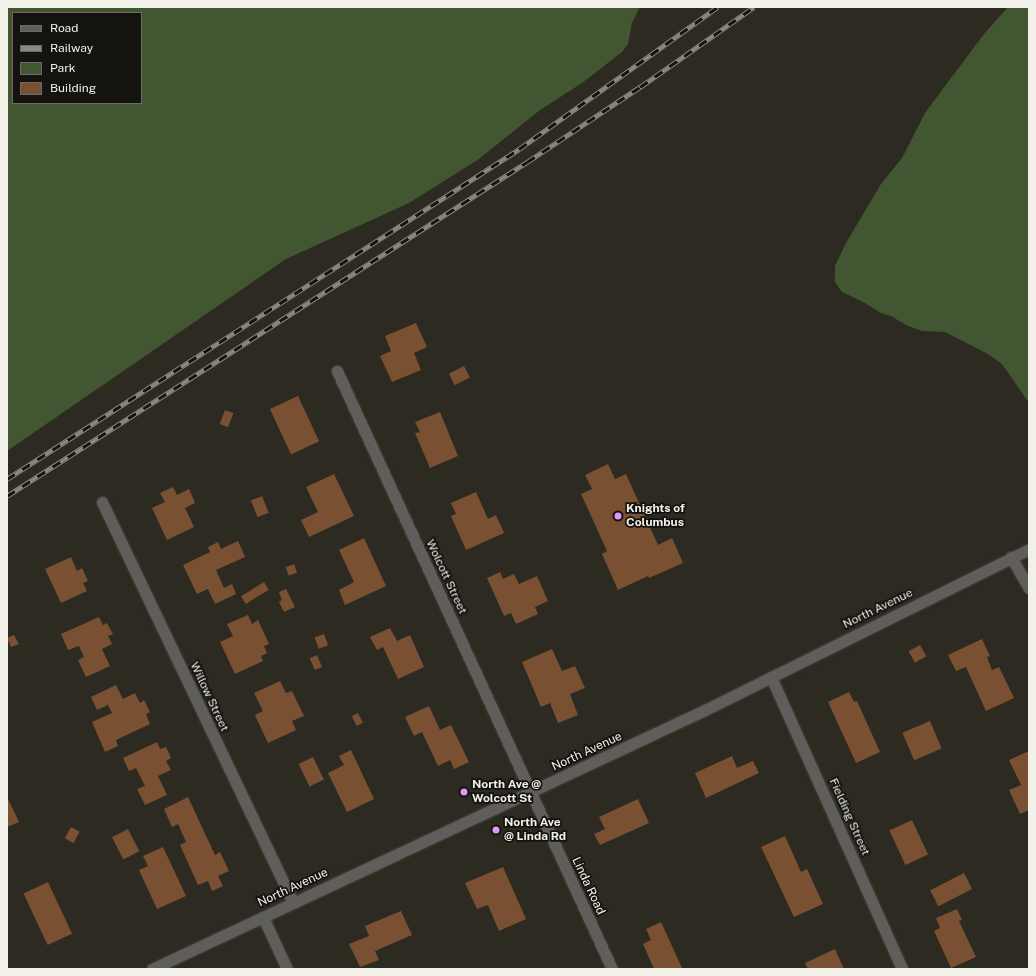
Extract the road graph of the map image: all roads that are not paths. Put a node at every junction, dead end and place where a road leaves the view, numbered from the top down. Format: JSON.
{"nodes":[{"id":1,"x":337,"y":372,"type":"dead end"},
{"id":2,"x":102,"y":502,"type":"dead end"},
{"id":3,"x":1029,"y":549,"type":"edge"},
{"id":4,"x":1011,"y":557,"type":"junction"},
{"id":5,"x":1029,"y":588,"type":"edge"},
{"id":6,"x":771,"y":677,"type":"junction"},
{"id":7,"x":530,"y":793,"type":"junction"},
{"id":8,"x":293,"y":903,"type":"junction"},
{"id":9,"x":263,"y":917,"type":"junction"},
{"id":10,"x":152,"y":969,"type":"edge"},
{"id":11,"x":287,"y":969,"type":"edge"},
{"id":12,"x":612,"y":969,"type":"edge"},
{"id":13,"x":902,"y":969,"type":"edge"}],
"edges":[{"from":1,"to":7,"type":"street","name":"Wolcott Street"},
{"from":2,"to":8,"type":"street","name":"Willow Street"},
{"from":3,"to":4,"type":"street","name":"North Avenue"},
{"from":4,"to":5,"type":"street"},
{"from":4,"to":6,"type":"street","name":"North Avenue"},
{"from":6,"to":7,"type":"street","name":"North Avenue"},
{"from":6,"to":13,"type":"street","name":"Fielding Street"},
{"from":7,"to":8,"type":"street","name":"North Avenue"},
{"from":7,"to":12,"type":"street","name":"Linda Road"},
{"from":8,"to":9,"type":"street","name":"North Avenue"},
{"from":9,"to":10,"type":"street","name":"North Avenue"},
{"from":9,"to":11,"type":"street"}]}
